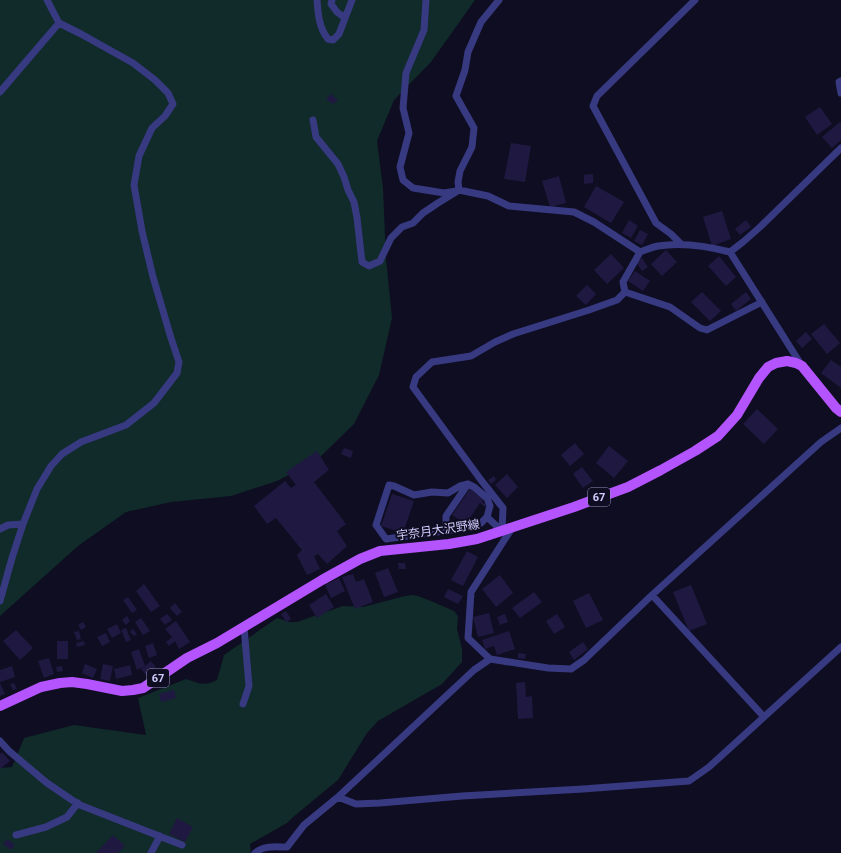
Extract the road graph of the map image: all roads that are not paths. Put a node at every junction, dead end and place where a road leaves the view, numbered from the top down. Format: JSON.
{"nodes":[{"id":1,"x":47,"y":0,"type":"edge"},
{"id":2,"x":317,"y":0,"type":"edge"},
{"id":3,"x":332,"y":0,"type":"edge"},
{"id":4,"x":352,"y":0,"type":"edge"},
{"id":5,"x":426,"y":0,"type":"edge"},
{"id":6,"x":499,"y":0,"type":"edge"},
{"id":7,"x":695,"y":0,"type":"edge"},
{"id":8,"x":345,"y":18,"type":"junction"},
{"id":9,"x":59,"y":23,"type":"junction"},
{"id":10,"x":841,"y":81,"type":"edge"},
{"id":11,"x":0,"y":92,"type":"edge"},
{"id":12,"x":841,"y":94,"type":"edge"},
{"id":13,"x":313,"y":120,"type":"dead end"},
{"id":14,"x":841,"y":148,"type":"edge"},
{"id":15,"x":459,"y":190,"type":"junction"},
{"id":16,"x":681,"y":244,"type":"junction"},
{"id":17,"x":640,"y":252,"type":"junction"},
{"id":18,"x":730,"y":252,"type":"junction"},
{"id":19,"x":625,"y":292,"type":"junction"},
{"id":20,"x":762,"y":302,"type":"junction"},
{"id":21,"x":802,"y":366,"type":"junction"},
{"id":22,"x":841,"y":412,"type":"edge"},
{"id":23,"x":841,"y":428,"type":"edge"},
{"id":24,"x":468,"y":484,"type":"junction"},
{"id":25,"x":487,"y":517,"type":"junction"},
{"id":26,"x":23,"y":524,"type":"junction"},
{"id":27,"x":0,"y":529,"type":"edge"},
{"id":28,"x":451,"y":530,"type":"junction"},
{"id":29,"x":507,"y":530,"type":"junction"},
{"id":30,"x":652,"y":595,"type":"junction"},
{"id":31,"x":0,"y":601,"type":"edge"},
{"id":32,"x":244,"y":627,"type":"junction"},
{"id":33,"x":841,"y":647,"type":"edge"},
{"id":34,"x":490,"y":659,"type":"junction"},
{"id":35,"x":243,"y":704,"type":"dead end"},
{"id":36,"x":0,"y":706,"type":"edge"},
{"id":37,"x":764,"y":717,"type":"junction"},
{"id":38,"x":0,"y":741,"type":"edge"},
{"id":39,"x":338,"y":797,"type":"junction"},
{"id":40,"x":78,"y":803,"type":"junction"},
{"id":41,"x":16,"y":835,"type":"dead end"},
{"id":42,"x":160,"y":836,"type":"junction"},
{"id":43,"x":182,"y":845,"type":"dead end"},
{"id":44,"x":151,"y":853,"type":"edge"},
{"id":45,"x":255,"y":853,"type":"edge"}],
"edges":[{"from":1,"to":9,"type":"street"},
{"from":2,"to":8,"type":"street"},
{"from":3,"to":8,"type":"street"},
{"from":4,"to":8,"type":"street"},
{"from":5,"to":15,"type":"street"},
{"from":6,"to":15,"type":"street"},
{"from":7,"to":16,"type":"street"},
{"from":9,"to":11,"type":"street"},
{"from":9,"to":26,"type":"street"},
{"from":10,"to":12,"type":"street"},
{"from":13,"to":15,"type":"street"},
{"from":14,"to":18,"type":"street"},
{"from":15,"to":17,"type":"street"},
{"from":16,"to":17,"type":"street"},
{"from":16,"to":18,"type":"street"},
{"from":17,"to":19,"type":"street"},
{"from":18,"to":20,"type":"street"},
{"from":19,"to":20,"type":"street"},
{"from":19,"to":29,"type":"street"},
{"from":20,"to":21,"type":"street"},
{"from":21,"to":22,"type":"main road"},
{"from":21,"to":29,"type":"main road","name":"宇奈月大沢野線","number":"67"},
{"from":23,"to":30,"type":"street"},
{"from":24,"to":25,"type":"street"},
{"from":24,"to":28,"type":"street"},
{"from":24,"to":28,"type":"street"},
{"from":25,"to":28,"type":"street"},
{"from":25,"to":29,"type":"street"},
{"from":26,"to":27,"type":"street"},
{"from":26,"to":31,"type":"street"},
{"from":29,"to":32,"type":"main road","name":"宇奈月大沢野線","number":"67"},
{"from":29,"to":34,"type":"street"},
{"from":30,"to":34,"type":"street"},
{"from":30,"to":37,"type":"street"},
{"from":32,"to":35,"type":"street"},
{"from":32,"to":36,"type":"main road","name":"宇奈月大沢野線","number":"67"},
{"from":33,"to":37,"type":"street"},
{"from":34,"to":39,"type":"street"},
{"from":37,"to":39,"type":"street"},
{"from":38,"to":40,"type":"street"},
{"from":39,"to":45,"type":"street"},
{"from":40,"to":41,"type":"street"},
{"from":40,"to":42,"type":"street"},
{"from":42,"to":43,"type":"street"},
{"from":42,"to":44,"type":"street"}]}
